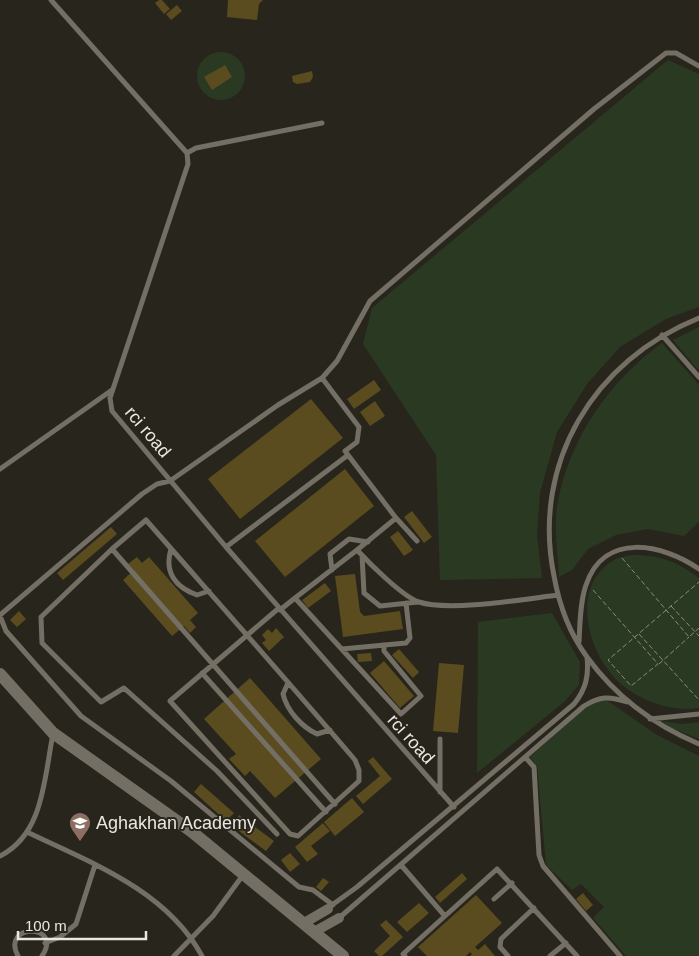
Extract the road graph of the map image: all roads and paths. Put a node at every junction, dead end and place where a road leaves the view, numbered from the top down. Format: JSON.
{"nodes":[{"id":1,"x":51,"y":0,"type":"edge"},
{"id":2,"x":699,"y":66,"type":"edge"},
{"id":3,"x":322,"y":123,"type":"dead end"},
{"id":4,"x":187,"y":153,"type":"junction"},
{"id":5,"x":699,"y":318,"type":"edge"},
{"id":6,"x":662,"y":335,"type":"junction"},
{"id":7,"x":699,"y":377,"type":"edge"},
{"id":8,"x":322,"y":378,"type":"junction"},
{"id":9,"x":113,"y":389,"type":"junction"},
{"id":10,"x":348,"y":455,"type":"junction"},
{"id":11,"x":0,"y":469,"type":"edge"},
{"id":12,"x":170,"y":481,"type":"junction"},
{"id":13,"x":396,"y":518,"type":"junction"},
{"id":14,"x":418,"y":541,"type":"dead end"},
{"id":15,"x":368,"y":542,"type":"junction"},
{"id":16,"x":226,"y":547,"type":"junction"},
{"id":17,"x":171,"y":548,"type":"junction"},
{"id":18,"x":112,"y":549,"type":"junction"},
{"id":19,"x":357,"y":550,"type":"junction"},
{"id":20,"x":616,"y":550,"type":"junction"},
{"id":21,"x":362,"y":555,"type":"junction"},
{"id":22,"x":699,"y":569,"type":"edge"},
{"id":23,"x":332,"y":570,"type":"junction"},
{"id":24,"x":699,"y":582,"type":"edge"},
{"id":25,"x":586,"y":583,"type":"junction"},
{"id":26,"x":209,"y":591,"type":"junction"},
{"id":27,"x":558,"y":595,"type":"junction"},
{"id":28,"x":295,"y":598,"type":"junction"},
{"id":29,"x":418,"y":602,"type":"junction"},
{"id":30,"x":406,"y":603,"type":"junction"},
{"id":31,"x":671,"y":606,"type":"junction"},
{"id":32,"x":280,"y":609,"type":"junction"},
{"id":33,"x":666,"y":610,"type":"junction"},
{"id":34,"x":0,"y":616,"type":"edge"},
{"id":35,"x":699,"y":628,"type":"edge"},
{"id":36,"x":695,"y":632,"type":"junction"},
{"id":37,"x":638,"y":633,"type":"junction"},
{"id":38,"x":247,"y":636,"type":"junction"},
{"id":39,"x":699,"y":636,"type":"edge"},
{"id":40,"x":634,"y":637,"type":"junction"},
{"id":41,"x":689,"y":637,"type":"junction"},
{"id":42,"x":578,"y":643,"type":"junction"},
{"id":43,"x":384,"y":645,"type":"junction"},
{"id":44,"x":342,"y":649,"type":"junction"},
{"id":45,"x":587,"y":657,"type":"junction"},
{"id":46,"x":663,"y":660,"type":"junction"},
{"id":47,"x":213,"y":664,"type":"junction"},
{"id":48,"x":658,"y":664,"type":"junction"},
{"id":49,"x":0,"y":674,"type":"edge"},
{"id":50,"x":202,"y":674,"type":"junction"},
{"id":51,"x":288,"y":683,"type":"junction"},
{"id":52,"x":699,"y":700,"type":"edge"},
{"id":53,"x":627,"y":702,"type":"junction"},
{"id":54,"x":699,"y":714,"type":"edge"},
{"id":55,"x":650,"y":719,"type":"junction"},
{"id":56,"x":330,"y":730,"type":"junction"},
{"id":57,"x":53,"y":734,"type":"junction"},
{"id":58,"x":440,"y":739,"type":"dead end"},
{"id":59,"x":699,"y":744,"type":"edge"},
{"id":60,"x":525,"y":757,"type":"junction"},
{"id":61,"x":440,"y":792,"type":"junction"},
{"id":62,"x":335,"y":804,"type":"junction"},
{"id":63,"x":454,"y":806,"type":"junction"},
{"id":64,"x":326,"y":812,"type":"junction"},
{"id":65,"x":29,"y":833,"type":"junction"},
{"id":66,"x":277,"y":834,"type":"dead end"},
{"id":67,"x":0,"y":856,"type":"edge"},
{"id":68,"x":95,"y":865,"type":"junction"},
{"id":69,"x":401,"y":865,"type":"junction"},
{"id":70,"x":244,"y":874,"type":"junction"},
{"id":71,"x":512,"y":883,"type":"junction"},
{"id":72,"x":494,"y":899,"type":"dead end"},
{"id":73,"x":330,"y":907,"type":"junction"},
{"id":74,"x":534,"y":908,"type":"junction"},
{"id":75,"x":444,"y":915,"type":"junction"},
{"id":76,"x":339,"y":918,"type":"joint"},
{"id":77,"x":304,"y":923,"type":"junction"},
{"id":78,"x":314,"y":932,"type":"junction"},
{"id":79,"x":192,"y":938,"type":"junction"},
{"id":80,"x":45,"y":943,"type":"junction"},
{"id":81,"x":566,"y":944,"type":"junction"},
{"id":82,"x":18,"y":956,"type":"edge"},
{"id":83,"x":42,"y":956,"type":"edge"},
{"id":84,"x":174,"y":956,"type":"edge"},
{"id":85,"x":202,"y":956,"type":"edge"},
{"id":86,"x":342,"y":956,"type":"edge"},
{"id":87,"x":404,"y":956,"type":"edge"},
{"id":88,"x":508,"y":956,"type":"edge"},
{"id":89,"x":550,"y":956,"type":"edge"},
{"id":90,"x":576,"y":956,"type":"edge"},
{"id":91,"x":620,"y":956,"type":"edge"}],
"edges":[{"from":1,"to":4,"type":"lane"},
{"from":2,"to":8,"type":"lane"},
{"from":3,"to":4,"type":"lane"},
{"from":4,"to":9,"type":"lane","name":"rci road"},
{"from":5,"to":6,"type":"lane"},
{"from":6,"to":7,"type":"lane"},
{"from":6,"to":27,"type":"lane"},
{"from":8,"to":10,"type":"lane"},
{"from":8,"to":12,"type":"lane"},
{"from":9,"to":11,"type":"lane"},
{"from":9,"to":12,"type":"lane","name":"rci road"},
{"from":10,"to":13,"type":"lane"},
{"from":10,"to":16,"type":"lane"},
{"from":12,"to":16,"type":"lane","name":"rci road"},
{"from":12,"to":34,"type":"lane"},
{"from":13,"to":14,"type":"lane"},
{"from":13,"to":15,"type":"lane"},
{"from":15,"to":19,"type":"lane"},
{"from":15,"to":23,"type":"lane"},
{"from":16,"to":32,"type":"lane","name":"rci road"},
{"from":17,"to":18,"type":"lane"},
{"from":17,"to":26,"type":"lane"},
{"from":17,"to":26,"type":"lane"},
{"from":18,"to":47,"type":"lane"},
{"from":18,"to":66,"type":"lane"},
{"from":19,"to":21,"type":"lane"},
{"from":19,"to":23,"type":"lane"},
{"from":20,"to":22,"type":"lane"},
{"from":20,"to":25,"type":"lane"},
{"from":20,"to":33,"type":"path"},
{"from":21,"to":29,"type":"lane"},
{"from":21,"to":30,"type":"lane"},
{"from":23,"to":28,"type":"lane"},
{"from":24,"to":31,"type":"path"},
{"from":25,"to":40,"type":"path"},
{"from":25,"to":42,"type":"lane"},
{"from":26,"to":38,"type":"lane"},
{"from":27,"to":29,"type":"lane"},
{"from":27,"to":42,"type":"lane"},
{"from":28,"to":32,"type":"lane"},
{"from":28,"to":44,"type":"lane"},
{"from":29,"to":30,"type":"lane"},
{"from":30,"to":43,"type":"lane"},
{"from":31,"to":33,"type":"path"},
{"from":31,"to":36,"type":"path"},
{"from":32,"to":38,"type":"lane"},
{"from":32,"to":61,"type":"lane","name":"rci road"},
{"from":33,"to":37,"type":"path"},
{"from":33,"to":41,"type":"path"},
{"from":34,"to":73,"type":"lane"},
{"from":35,"to":36,"type":"path"},
{"from":36,"to":39,"type":"path"},
{"from":36,"to":41,"type":"path"},
{"from":37,"to":40,"type":"path"},
{"from":37,"to":46,"type":"path"},
{"from":38,"to":47,"type":"lane"},
{"from":38,"to":51,"type":"lane"},
{"from":40,"to":48,"type":"path"},
{"from":40,"to":48,"type":"path"},
{"from":41,"to":46,"type":"path"},
{"from":42,"to":45,"type":"lane"},
{"from":43,"to":44,"type":"lane"},
{"from":43,"to":44,"type":"lane"},
{"from":45,"to":53,"type":"lane"},
{"from":45,"to":63,"type":"lane"},
{"from":46,"to":48,"type":"path"},
{"from":46,"to":52,"type":"path"},
{"from":47,"to":50,"type":"lane"},
{"from":47,"to":62,"type":"lane"},
{"from":49,"to":57,"type":"street"},
{"from":50,"to":64,"type":"lane"},
{"from":50,"to":64,"type":"lane"},
{"from":51,"to":56,"type":"lane"},
{"from":51,"to":56,"type":"lane"},
{"from":53,"to":55,"type":"lane"},
{"from":53,"to":60,"type":"lane"},
{"from":54,"to":55,"type":"lane"},
{"from":55,"to":59,"type":"lane"},
{"from":56,"to":62,"type":"lane"},
{"from":57,"to":65,"type":"lane"},
{"from":57,"to":70,"type":"street"},
{"from":58,"to":61,"type":"lane"},
{"from":60,"to":69,"type":"lane"},
{"from":60,"to":91,"type":"lane"},
{"from":61,"to":63,"type":"lane","name":"rci road"},
{"from":62,"to":64,"type":"lane"},
{"from":63,"to":73,"type":"lane"},
{"from":65,"to":67,"type":"lane"},
{"from":65,"to":68,"type":"lane"},
{"from":68,"to":79,"type":"lane"},
{"from":68,"to":80,"type":"lane"},
{"from":69,"to":75,"type":"lane"},
{"from":69,"to":76,"type":"lane"},
{"from":70,"to":77,"type":"street"},
{"from":70,"to":79,"type":"lane"},
{"from":71,"to":72,"type":"lane"},
{"from":71,"to":74,"type":"lane"},
{"from":71,"to":75,"type":"lane"},
{"from":73,"to":77,"type":"street"},
{"from":74,"to":81,"type":"lane"},
{"from":74,"to":88,"type":"lane"},
{"from":75,"to":87,"type":"lane"},
{"from":76,"to":78,"type":"street"},
{"from":77,"to":78,"type":"street"},
{"from":78,"to":86,"type":"street"},
{"from":79,"to":84,"type":"lane"},
{"from":79,"to":85,"type":"lane"},
{"from":80,"to":82,"type":"lane"},
{"from":80,"to":83,"type":"lane"},
{"from":81,"to":89,"type":"lane"},
{"from":81,"to":90,"type":"lane"}]}
